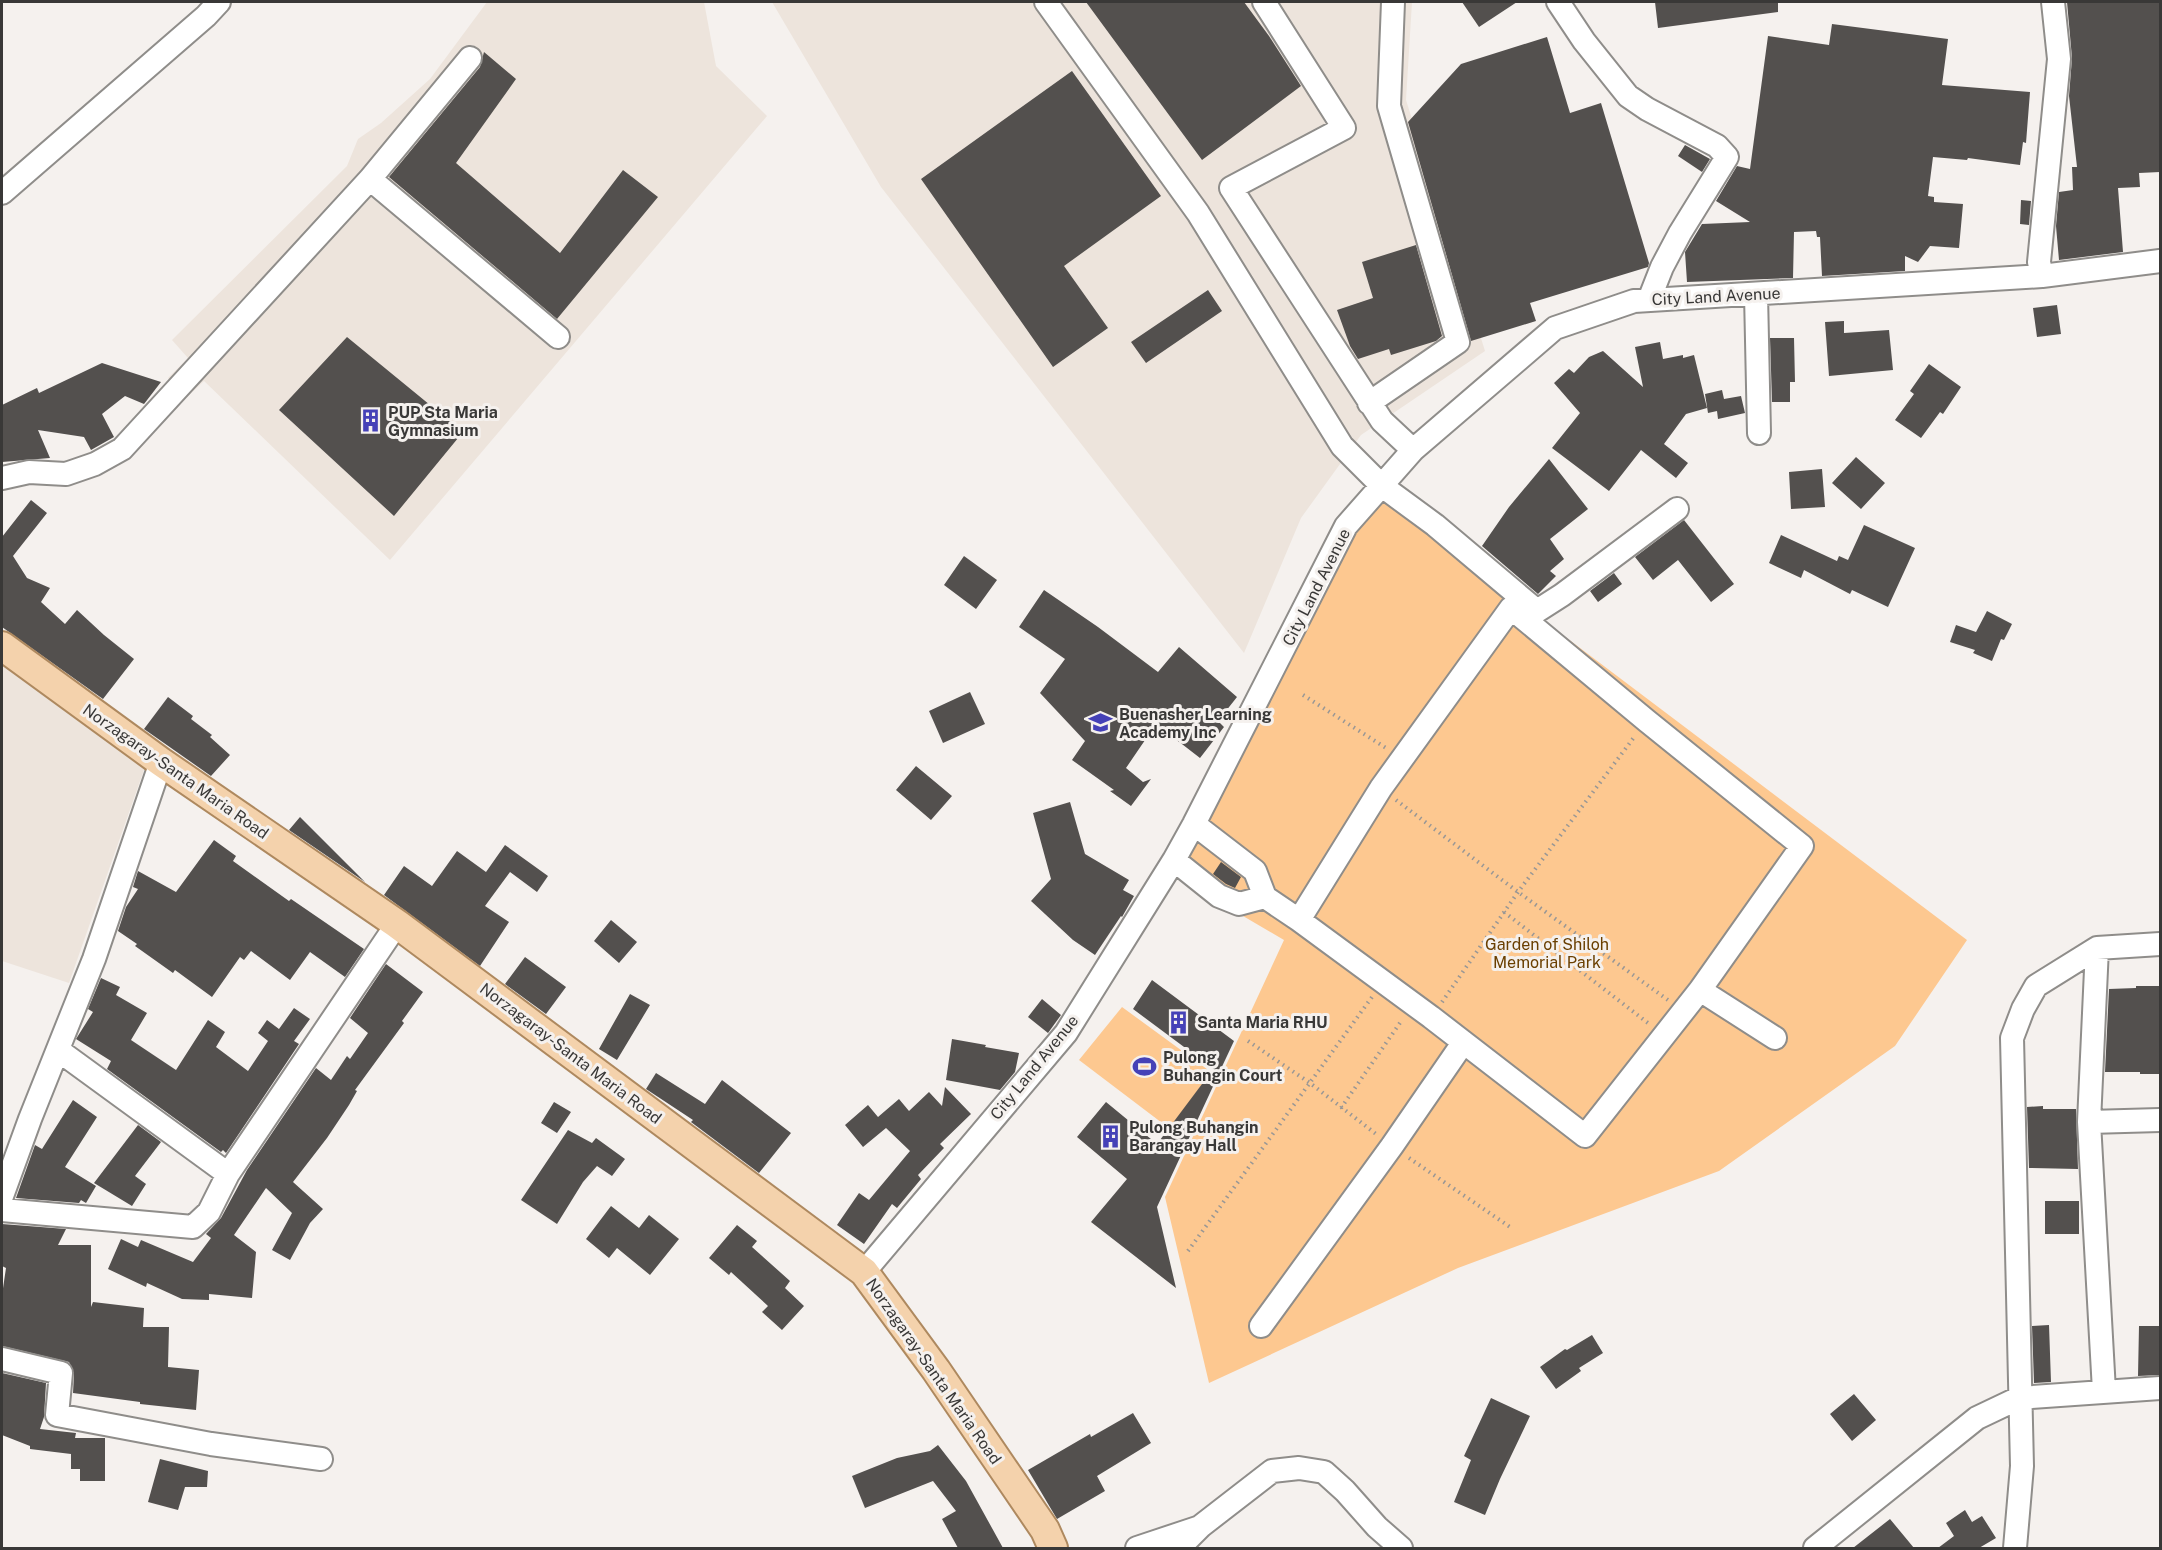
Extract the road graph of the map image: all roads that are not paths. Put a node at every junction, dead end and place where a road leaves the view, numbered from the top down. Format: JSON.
{"nodes":[{"id":1,"x":219,"y":2,"type":"edge"},
{"id":2,"x":1046,"y":2,"type":"edge"},
{"id":3,"x":1264,"y":2,"type":"edge"},
{"id":4,"x":1393,"y":2,"type":"edge"},
{"id":5,"x":1558,"y":2,"type":"edge"},
{"id":6,"x":2053,"y":2,"type":"edge"},
{"id":7,"x":470,"y":58,"type":"dead end"},
{"id":8,"x":370,"y":179,"type":"junction"},
{"id":9,"x":2,"y":193,"type":"edge"},
{"id":10,"x":2160,"y":261,"type":"edge"},
{"id":11,"x":2042,"y":276,"type":"junction"},
{"id":12,"x":1756,"y":294,"type":"junction"},
{"id":13,"x":1649,"y":300,"type":"junction"},
{"id":14,"x":558,"y":337,"type":"dead end"},
{"id":15,"x":1369,"y":403,"type":"junction"},
{"id":16,"x":1759,"y":433,"type":"dead end"},
{"id":17,"x":1413,"y":450,"type":"junction"},
{"id":18,"x":2,"y":478,"type":"edge"},
{"id":19,"x":1382,"y":486,"type":"junction"},
{"id":20,"x":1677,"y":508,"type":"dead end"},
{"id":21,"x":2,"y":646,"type":"edge"},
{"id":22,"x":161,"y":762,"type":"junction"},
{"id":23,"x":1194,"y":824,"type":"junction"},
{"id":24,"x":1174,"y":860,"type":"junction"},
{"id":25,"x":1265,"y":897,"type":"junction"},
{"id":26,"x":1299,"y":920,"type":"junction"},
{"id":27,"x":397,"y":924,"type":"junction"},
{"id":28,"x":2160,"y":944,"type":"edge"},
{"id":29,"x":2097,"y":948,"type":"junction"},
{"id":30,"x":1700,"y":990,"type":"junction"},
{"id":31,"x":1775,"y":1038,"type":"dead end"},
{"id":32,"x":1463,"y":1043,"type":"junction"},
{"id":33,"x":58,"y":1050,"type":"junction"},
{"id":34,"x":2160,"y":1120,"type":"edge"},
{"id":35,"x":2090,"y":1122,"type":"junction"},
{"id":36,"x":228,"y":1174,"type":"junction"},
{"id":37,"x":2,"y":1196,"type":"edge"},
{"id":38,"x":2,"y":1210,"type":"edge"},
{"id":39,"x":864,"y":1272,"type":"junction"},
{"id":40,"x":1261,"y":1326,"type":"dead end"},
{"id":41,"x":2,"y":1359,"type":"edge"},
{"id":42,"x":2160,"y":1388,"type":"edge"},
{"id":43,"x":2104,"y":1391,"type":"junction"},
{"id":44,"x":2019,"y":1398,"type":"junction"},
{"id":45,"x":321,"y":1459,"type":"dead end"},
{"id":46,"x":1201,"y":1526,"type":"junction"},
{"id":47,"x":2012,"y":1546,"type":"edge"},
{"id":48,"x":1053,"y":1548,"type":"edge"},
{"id":49,"x":1137,"y":1548,"type":"edge"},
{"id":50,"x":1179,"y":1548,"type":"edge"},
{"id":51,"x":1401,"y":1548,"type":"edge"},
{"id":52,"x":1815,"y":1548,"type":"edge"}],
"edges":[{"from":1,"to":9,"type":"street"},
{"from":2,"to":19,"type":"street"},
{"from":3,"to":15,"type":"street"},
{"from":4,"to":15,"type":"street"},
{"from":5,"to":13,"type":"street"},
{"from":6,"to":11,"type":"street"},
{"from":7,"to":8,"type":"street"},
{"from":8,"to":14,"type":"street"},
{"from":8,"to":18,"type":"street"},
{"from":10,"to":11,"type":"street","name":"City Land Avenue"},
{"from":11,"to":12,"type":"street","name":"City Land Avenue"},
{"from":12,"to":13,"type":"street","name":"City Land Avenue"},
{"from":12,"to":16,"type":"street"},
{"from":13,"to":17,"type":"street","name":"City Land Avenue"},
{"from":15,"to":17,"type":"street"},
{"from":17,"to":19,"type":"street","name":"City Land Avenue"},
{"from":19,"to":20,"type":"street"},
{"from":19,"to":23,"type":"street","name":"City Land Avenue"},
{"from":21,"to":22,"type":"main road","name":"Norzagaray-Santa Maria Road"},
{"from":22,"to":27,"type":"main road","name":"Norzagaray-Santa Maria Road"},
{"from":22,"to":33,"type":"street"},
{"from":23,"to":24,"type":"street","name":"City Land Avenue"},
{"from":23,"to":25,"type":"street"},
{"from":24,"to":25,"type":"street"},
{"from":24,"to":39,"type":"street","name":"City Land Avenue"},
{"from":25,"to":26,"type":"street"},
{"from":26,"to":30,"type":"street"},
{"from":26,"to":32,"type":"street"},
{"from":27,"to":36,"type":"street"},
{"from":27,"to":39,"type":"main road","name":"Norzagaray-Santa Maria Road"},
{"from":28,"to":29,"type":"street"},
{"from":29,"to":35,"type":"street"},
{"from":29,"to":44,"type":"street"},
{"from":30,"to":31,"type":"street"},
{"from":30,"to":32,"type":"street"},
{"from":32,"to":40,"type":"street"},
{"from":33,"to":36,"type":"street"},
{"from":33,"to":37,"type":"street"},
{"from":34,"to":35,"type":"street"},
{"from":35,"to":43,"type":"street"},
{"from":36,"to":38,"type":"street"},
{"from":39,"to":48,"type":"main road","name":"Norzagaray-Santa Maria Road"},
{"from":41,"to":45,"type":"street"},
{"from":42,"to":43,"type":"street"},
{"from":43,"to":44,"type":"street"},
{"from":44,"to":47,"type":"street"},
{"from":44,"to":52,"type":"street"},
{"from":46,"to":49,"type":"street"},
{"from":46,"to":50,"type":"street"},
{"from":46,"to":51,"type":"street"}]}
